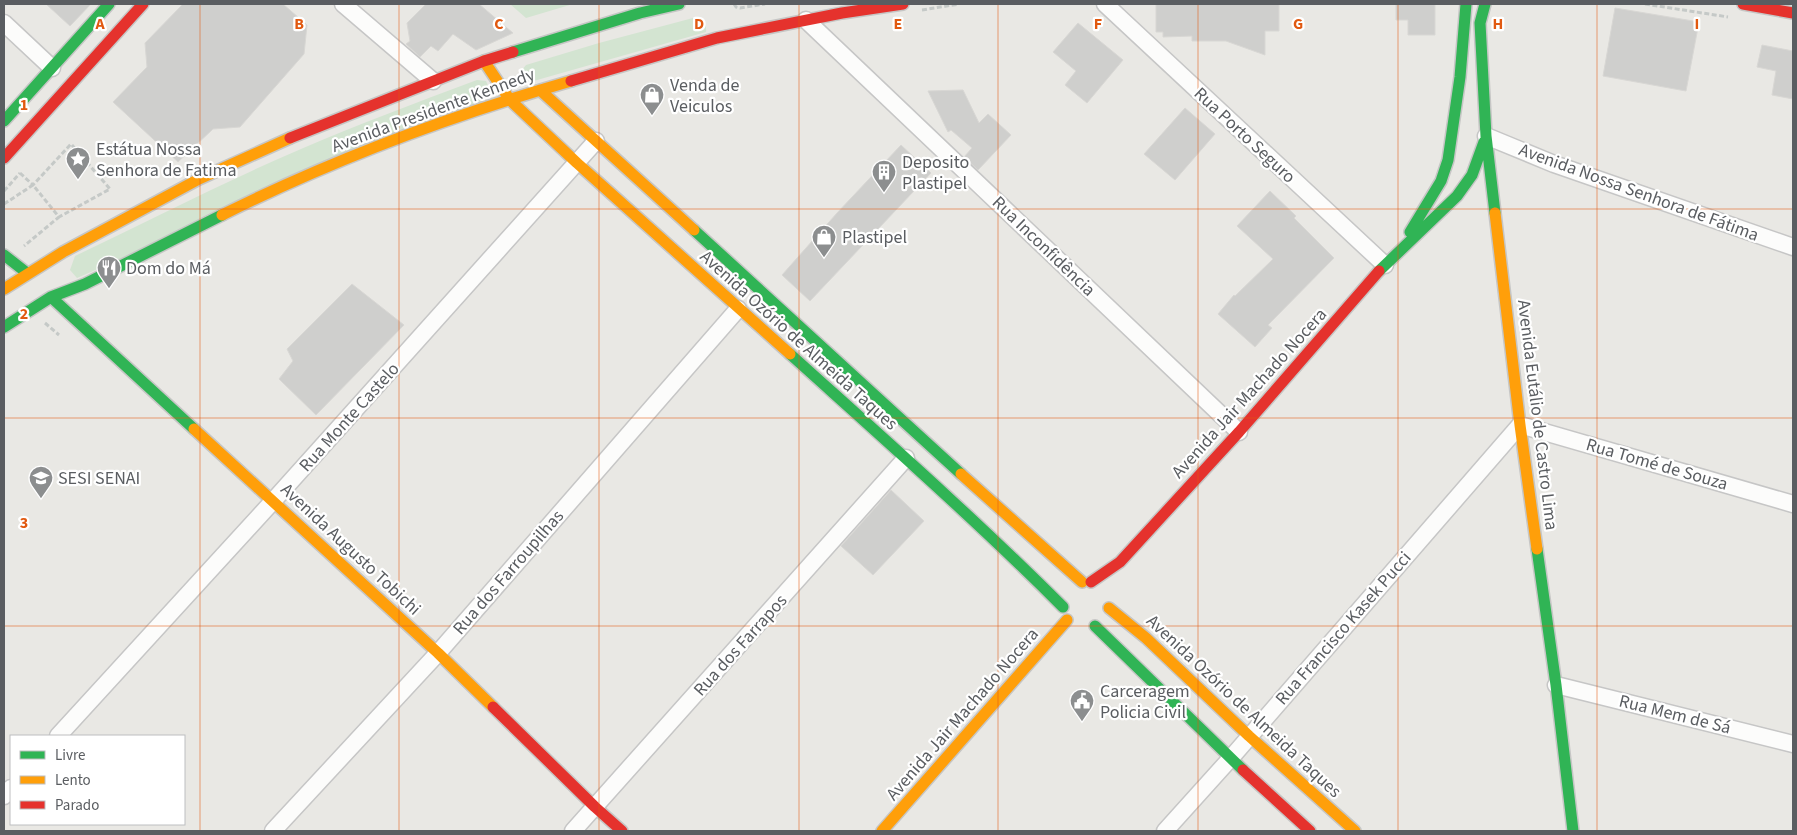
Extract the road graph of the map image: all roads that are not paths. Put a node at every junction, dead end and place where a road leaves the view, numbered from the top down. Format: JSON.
{"nodes":[{"id":1,"x":109,"y":4,"type":"edge"},
{"id":2,"x":143,"y":4,"type":"edge"},
{"id":3,"x":343,"y":4,"type":"edge"},
{"id":4,"x":679,"y":4,"type":"edge"},
{"id":5,"x":903,"y":4,"type":"edge"},
{"id":6,"x":1105,"y":4,"type":"edge"},
{"id":7,"x":1466,"y":4,"type":"edge"},
{"id":8,"x":1485,"y":4,"type":"edge"},
{"id":9,"x":1743,"y":4,"type":"edge"},
{"id":10,"x":1793,"y":13,"type":"edge"},
{"id":11,"x":806,"y":20,"type":"junction"},
{"id":12,"x":4,"y":23,"type":"edge"},
{"id":13,"x":484,"y":61,"type":"junction"},
{"id":14,"x":52,"y":68,"type":"junction"},
{"id":15,"x":433,"y":81,"type":"junction"},
{"id":16,"x":540,"y":90,"type":"junction"},
{"id":17,"x":510,"y":100,"type":"junction"},
{"id":18,"x":4,"y":121,"type":"edge"},
{"id":19,"x":1486,"y":136,"type":"junction"},
{"id":20,"x":596,"y":141,"type":"junction"},
{"id":21,"x":4,"y":158,"type":"edge"},
{"id":22,"x":577,"y":163,"type":"junction"},
{"id":23,"x":1403,"y":246,"type":"junction"},
{"id":24,"x":1793,"y":247,"type":"edge"},
{"id":25,"x":4,"y":255,"type":"edge"},
{"id":26,"x":1385,"y":265,"type":"junction"},
{"id":27,"x":5,"y":271,"type":"edge"},
{"id":28,"x":27,"y":273,"type":"junction"},
{"id":29,"x":17,"y":280,"type":"junction"},
{"id":30,"x":4,"y":289,"type":"edge"},
{"id":31,"x":52,"y":297,"type":"junction"},
{"id":32,"x":738,"y":309,"type":"junction"},
{"id":33,"x":4,"y":327,"type":"edge"},
{"id":34,"x":1520,"y":425,"type":"junction"},
{"id":35,"x":1239,"y":432,"type":"junction"},
{"id":36,"x":906,"y":458,"type":"junction"},
{"id":37,"x":274,"y":500,"type":"junction"},
{"id":38,"x":1793,"y":504,"type":"edge"},
{"id":39,"x":1120,"y":562,"type":"junction"},
{"id":40,"x":1115,"y":578,"type":"dead end"},
{"id":41,"x":1090,"y":590,"type":"junction"},
{"id":42,"x":1063,"y":607,"type":"junction"},
{"id":43,"x":1068,"y":620,"type":"junction"},
{"id":44,"x":1086,"y":626,"type":"junction"},
{"id":45,"x":438,"y":653,"type":"junction"},
{"id":46,"x":1556,"y":685,"type":"junction"},
{"id":47,"x":59,"y":735,"type":"edge"},
{"id":48,"x":1249,"y":736,"type":"junction"},
{"id":49,"x":1793,"y":744,"type":"edge"},
{"id":50,"x":1230,"y":759,"type":"junction"},
{"id":51,"x":595,"y":807,"type":"junction"},
{"id":52,"x":274,"y":831,"type":"edge"},
{"id":53,"x":574,"y":831,"type":"edge"},
{"id":54,"x":622,"y":831,"type":"edge"},
{"id":55,"x":882,"y":831,"type":"edge"},
{"id":56,"x":1165,"y":831,"type":"edge"},
{"id":57,"x":1310,"y":831,"type":"edge"},
{"id":58,"x":1355,"y":831,"type":"edge"},
{"id":59,"x":1573,"y":831,"type":"edge"}],
"edges":[{"from":1,"to":14,"type":"street"},
{"from":2,"to":21,"type":"street"},
{"from":3,"to":15,"type":"street"},
{"from":4,"to":13,"type":"street","name":"Avenida Presidente Kennedy"},
{"from":5,"to":11,"type":"street","name":"Avenida Presidente Kennedy"},
{"from":6,"to":26,"type":"street","name":"Rua Porto Seguro"},
{"from":7,"to":23,"type":"street","name":"Avenida Jair Machado Nocera"},
{"from":8,"to":19,"type":"street","name":"Avenida Eutálio de Castro Lima"},
{"from":9,"to":10,"type":"street"},
{"from":11,"to":16,"type":"street","name":"Avenida Presidente Kennedy"},
{"from":11,"to":35,"type":"street","name":"Rua Inconfidência"},
{"from":12,"to":14,"type":"street"},
{"from":13,"to":15,"type":"street","name":"Avenida Presidente Kennedy"},
{"from":13,"to":17,"type":"street","name":"Avenida Ozório de Almeida Taques"},
{"from":14,"to":18,"type":"street"},
{"from":15,"to":28,"type":"street","name":"Avenida Presidente Kennedy"},
{"from":16,"to":17,"type":"street","name":"Avenida Presidente Kennedy"},
{"from":16,"to":20,"type":"street","name":"Avenida Ozório de Almeida Taques"},
{"from":17,"to":22,"type":"street","name":"Avenida Ozório de Almeida Taques"},
{"from":17,"to":31,"type":"street","name":"Avenida Presidente Kennedy"},
{"from":19,"to":23,"type":"street","name":"Avenida Jair Machado Nocera"},
{"from":19,"to":24,"type":"street","name":"Avenida Nossa Senhora de Fátima"},
{"from":19,"to":34,"type":"street","name":"Avenida Eutálio de Castro Lima"},
{"from":20,"to":22,"type":"street","name":"Rua Monte Castelo"},
{"from":20,"to":41,"type":"street","name":"Avenida Ozório de Almeida Taques"},
{"from":22,"to":32,"type":"street","name":"Avenida Ozório de Almeida Taques"},
{"from":22,"to":37,"type":"street","name":"Rua Monte Castelo"},
{"from":23,"to":26,"type":"street","name":"Avenida Jair Machado Nocera"},
{"from":25,"to":28,"type":"street"},
{"from":26,"to":35,"type":"street","name":"Avenida Jair Machado Nocera"},
{"from":27,"to":29,"type":"street"},
{"from":28,"to":29,"type":"street","name":"Avenida Presidente Kennedy"},
{"from":29,"to":30,"type":"street","name":"Avenida Presidente Kennedy"},
{"from":31,"to":33,"type":"street","name":"Avenida Presidente Kennedy"},
{"from":31,"to":37,"type":"street","name":"Avenida Augusto Tobichi"},
{"from":32,"to":36,"type":"street","name":"Avenida Ozório de Almeida Taques"},
{"from":32,"to":45,"type":"street","name":"Rua dos Farroupilhas"},
{"from":34,"to":38,"type":"street","name":"Rua Tomé de Souza"},
{"from":34,"to":46,"type":"street","name":"Avenida Eutálio de Castro Lima"},
{"from":34,"to":48,"type":"street","name":"Rua Francisco Kasek Pucci"},
{"from":35,"to":39,"type":"street","name":"Avenida Jair Machado Nocera"},
{"from":36,"to":42,"type":"street","name":"Avenida Ozório de Almeida Taques"},
{"from":36,"to":51,"type":"street","name":"Rua dos Farrapos"},
{"from":37,"to":45,"type":"street","name":"Avenida Augusto Tobichi"},
{"from":37,"to":47,"type":"street","name":"Rua Monte Castelo"},
{"from":39,"to":40,"type":"street","name":"Avenida Jair Machado Nocera"},
{"from":39,"to":41,"type":"street","name":"Avenida Jair Machado Nocera"},
{"from":41,"to":42,"type":"street"},
{"from":41,"to":44,"type":"street","name":"Avenida Jair Machado Nocera"},
{"from":41,"to":48,"type":"street","name":"Avenida Ozório de Almeida Taques"},
{"from":42,"to":43,"type":"street"},
{"from":43,"to":44,"type":"street"},
{"from":43,"to":55,"type":"street","name":"Avenida Jair Machado Nocera"},
{"from":44,"to":50,"type":"street"},
{"from":45,"to":51,"type":"street","name":"Avenida Augusto Tobichi"},
{"from":45,"to":52,"type":"street","name":"Rua dos Farroupilhas"},
{"from":46,"to":49,"type":"street","name":"Rua Mem de Sá"},
{"from":46,"to":59,"type":"street","name":"Avenida Eutálio de Castro Lima"},
{"from":48,"to":50,"type":"street","name":"Rua Francisco Kasek Pucci"},
{"from":48,"to":58,"type":"street","name":"Avenida Ozório de Almeida Taques"},
{"from":50,"to":56,"type":"street","name":"Rua Francisco Kasek Pucci"},
{"from":50,"to":57,"type":"street"},
{"from":51,"to":53,"type":"street","name":"Rua dos Farrapos"},
{"from":51,"to":54,"type":"street","name":"Avenida Augusto Tobichi"}]}
